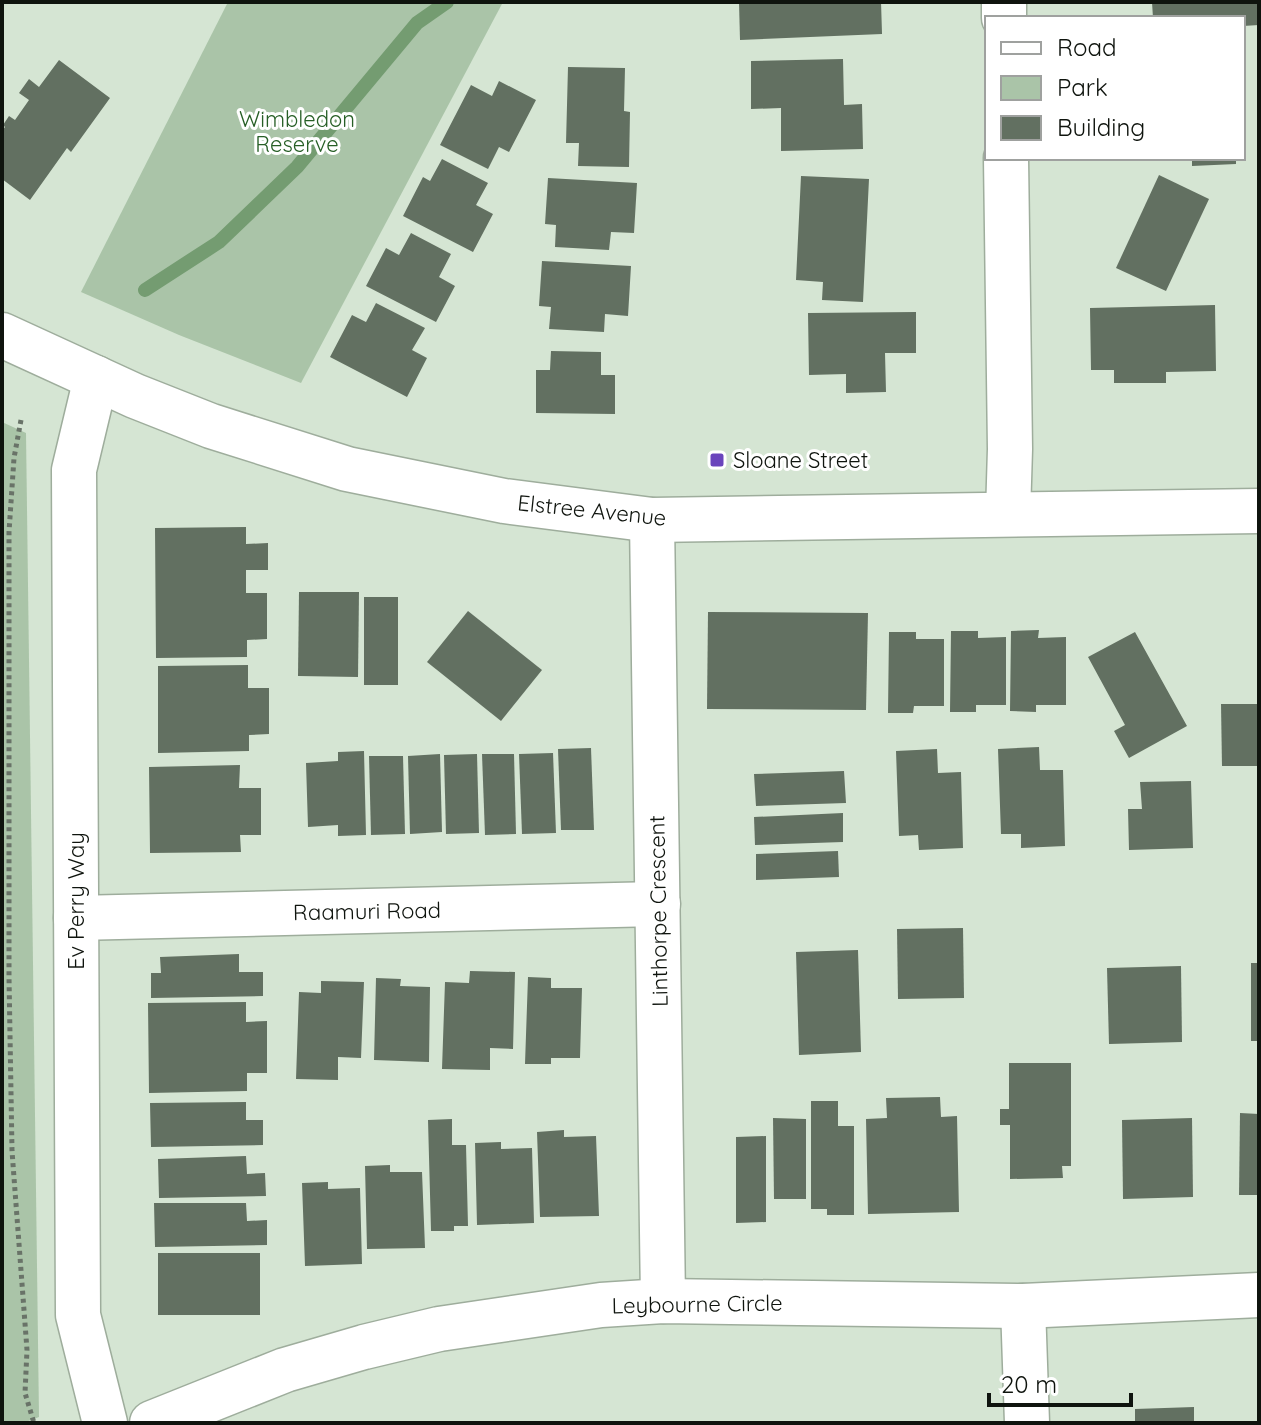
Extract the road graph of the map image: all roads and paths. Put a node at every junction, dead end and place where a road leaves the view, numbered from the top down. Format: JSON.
{"nodes":[{"id":1,"x":1006,"y":160,"type":"edge"},
{"id":2,"x":2,"y":335,"type":"edge"},
{"id":3,"x":96,"y":378,"type":"junction"},
{"id":4,"x":21,"y":420,"type":"dead end"},
{"id":5,"x":1259,"y":511,"type":"edge"},
{"id":6,"x":1008,"y":514,"type":"junction"},
{"id":7,"x":652,"y":520,"type":"junction"},
{"id":8,"x":658,"y":904,"type":"junction"},
{"id":9,"x":76,"y":918,"type":"junction"},
{"id":10,"x":1259,"y":1295,"type":"edge"},
{"id":11,"x":663,"y":1301,"type":"junction"},
{"id":12,"x":1023,"y":1306,"type":"junction"},
{"id":13,"x":34,"y":1423,"type":"edge"},
{"id":14,"x":105,"y":1423,"type":"edge"},
{"id":15,"x":152,"y":1423,"type":"edge"},
{"id":16,"x":1027,"y":1423,"type":"edge"}],
"edges":[{"from":1,"to":6,"type":"street"},
{"from":2,"to":3,"type":"street","name":"Elstree Avenue"},
{"from":3,"to":7,"type":"street","name":"Elstree Avenue"},
{"from":3,"to":9,"type":"street","name":"Ev Perry Way"},
{"from":4,"to":13,"type":"path"},
{"from":5,"to":6,"type":"street","name":"Elstree Avenue"},
{"from":6,"to":7,"type":"street","name":"Elstree Avenue"},
{"from":7,"to":8,"type":"street","name":"Linthorpe Crescent"},
{"from":8,"to":9,"type":"street","name":"Raamuri Road"},
{"from":8,"to":11,"type":"street","name":"Linthorpe Crescent"},
{"from":9,"to":14,"type":"street","name":"Ev Perry Way"},
{"from":10,"to":12,"type":"street","name":"Leybourne Circle"},
{"from":11,"to":12,"type":"street","name":"Leybourne Circle"},
{"from":11,"to":15,"type":"street","name":"Leybourne Circle"},
{"from":12,"to":16,"type":"street"}]}
